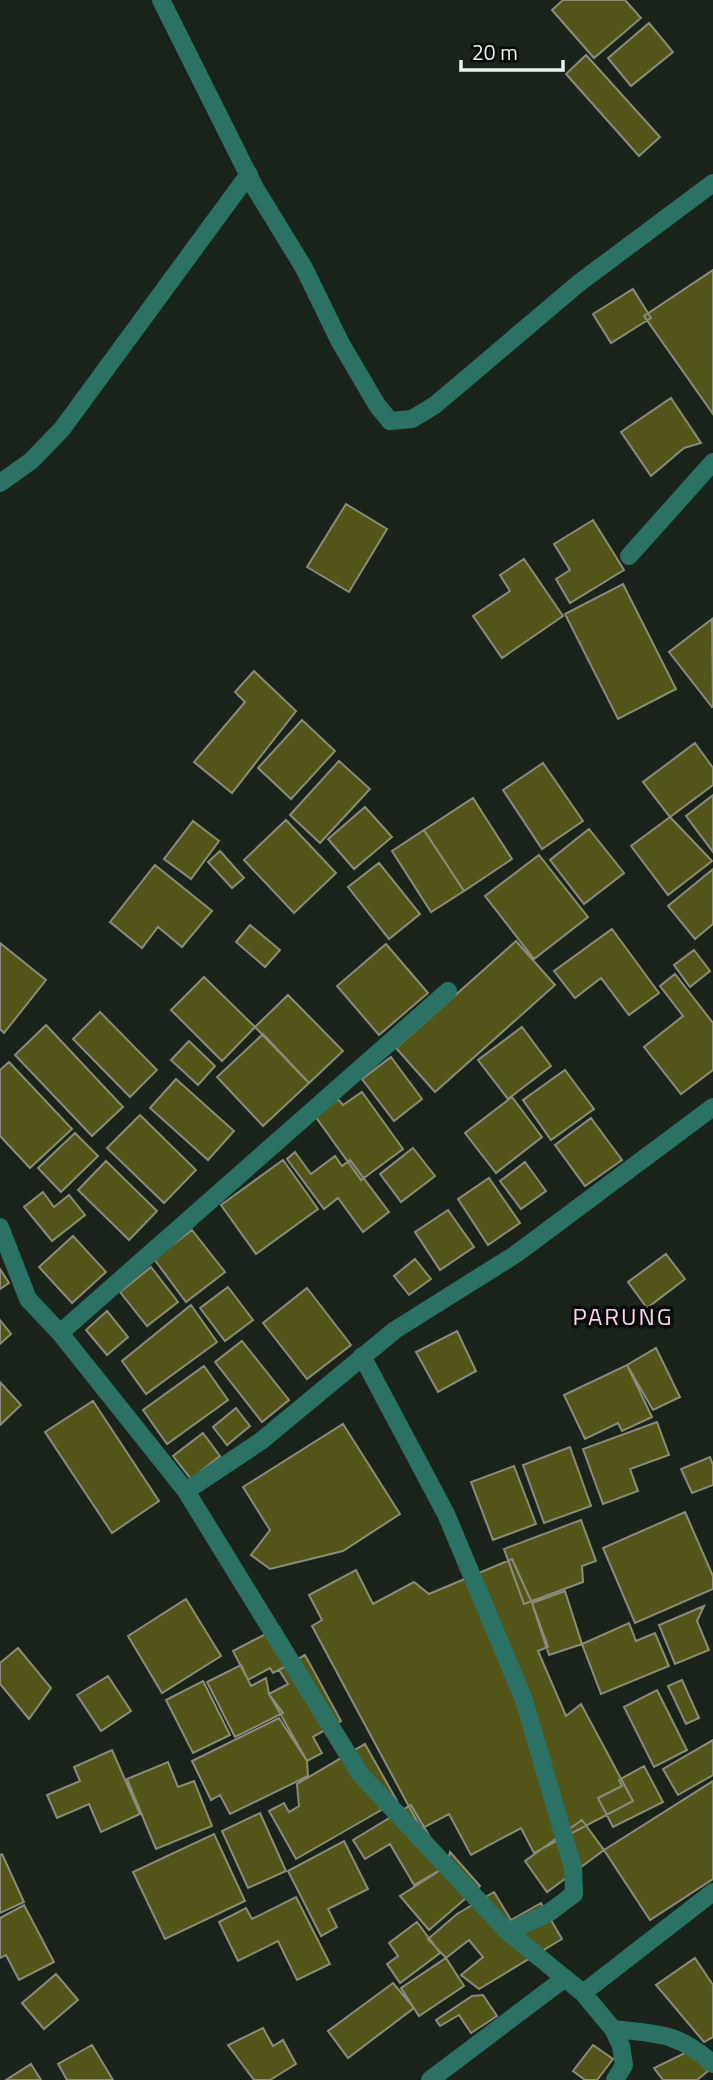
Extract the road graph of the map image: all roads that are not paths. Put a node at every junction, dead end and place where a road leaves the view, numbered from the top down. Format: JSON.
{"nodes":[{"id":1,"x":160,"y":0,"type":"edge"},
{"id":2,"x":249,"y":174,"type":"junction"},
{"id":3,"x":713,"y":183,"type":"edge"},
{"id":4,"x":713,"y":462,"type":"edge"},
{"id":5,"x":0,"y":483,"type":"edge"},
{"id":6,"x":629,"y":556,"type":"dead end"},
{"id":7,"x":448,"y":991,"type":"dead end"},
{"id":8,"x":713,"y":1107,"type":"edge"},
{"id":9,"x":0,"y":1227,"type":"edge"},
{"id":10,"x":60,"y":1333,"type":"junction"},
{"id":11,"x":362,"y":1356,"type":"junction"},
{"id":12,"x":186,"y":1491,"type":"junction"},
{"id":13,"x":713,"y":1892,"type":"edge"},
{"id":14,"x":509,"y":1932,"type":"junction"},
{"id":15,"x":565,"y":1978,"type":"junction"},
{"id":16,"x":583,"y":1993,"type":"junction"},
{"id":17,"x":613,"y":2029,"type":"junction"},
{"id":18,"x":713,"y":2064,"type":"edge"},
{"id":19,"x":430,"y":2080,"type":"edge"},
{"id":20,"x":615,"y":2080,"type":"edge"}],
"edges":[{"from":1,"to":2,"type":"street"},
{"from":2,"to":3,"type":"street"},
{"from":2,"to":5,"type":"street"},
{"from":4,"to":6,"type":"street"},
{"from":7,"to":10,"type":"street"},
{"from":8,"to":11,"type":"street"},
{"from":9,"to":10,"type":"street"},
{"from":10,"to":12,"type":"street"},
{"from":11,"to":12,"type":"street"},
{"from":11,"to":14,"type":"street"},
{"from":12,"to":14,"type":"street"},
{"from":13,"to":16,"type":"street"},
{"from":14,"to":15,"type":"street"},
{"from":15,"to":16,"type":"street"},
{"from":15,"to":19,"type":"street"},
{"from":16,"to":17,"type":"street"},
{"from":17,"to":18,"type":"street"},
{"from":17,"to":20,"type":"street"}]}
